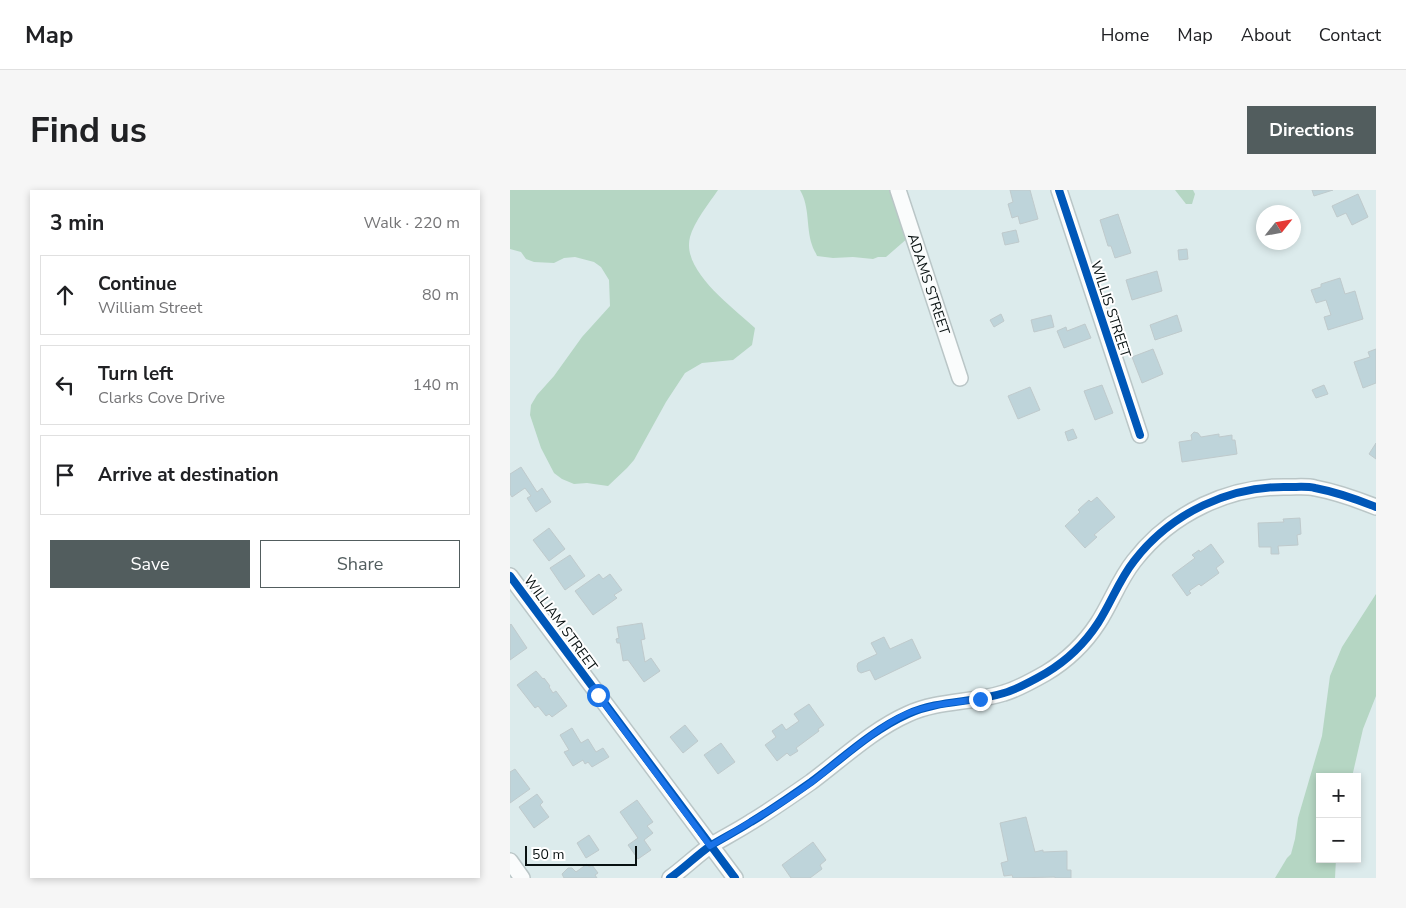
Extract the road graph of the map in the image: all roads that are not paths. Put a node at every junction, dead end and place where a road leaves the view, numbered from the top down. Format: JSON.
{"nodes":[{"id":1,"x":898,"y":190,"type":"edge"},
{"id":2,"x":1059,"y":190,"type":"edge"},
{"id":3,"x":960,"y":378,"type":"dead end"},
{"id":4,"x":1140,"y":435,"type":"dead end"},
{"id":5,"x":1376,"y":507,"type":"edge"},
{"id":6,"x":510,"y":576,"type":"edge"},
{"id":7,"x":710,"y":846,"type":"junction"},
{"id":8,"x":510,"y":861,"type":"edge"},
{"id":9,"x":522,"y":878,"type":"edge"},
{"id":10,"x":670,"y":878,"type":"edge"},
{"id":11,"x":735,"y":878,"type":"edge"}],
"edges":[{"from":1,"to":3,"type":"street","name":"ADAMS STREET"},
{"from":2,"to":4,"type":"street","name":"WILLIS STREET"},
{"from":5,"to":7,"type":"street"},
{"from":6,"to":7,"type":"street","name":"WILLIAM STREET"},
{"from":7,"to":10,"type":"street"},
{"from":7,"to":11,"type":"street","name":"WILLIAM STREET"},
{"from":8,"to":9,"type":"street"}]}
